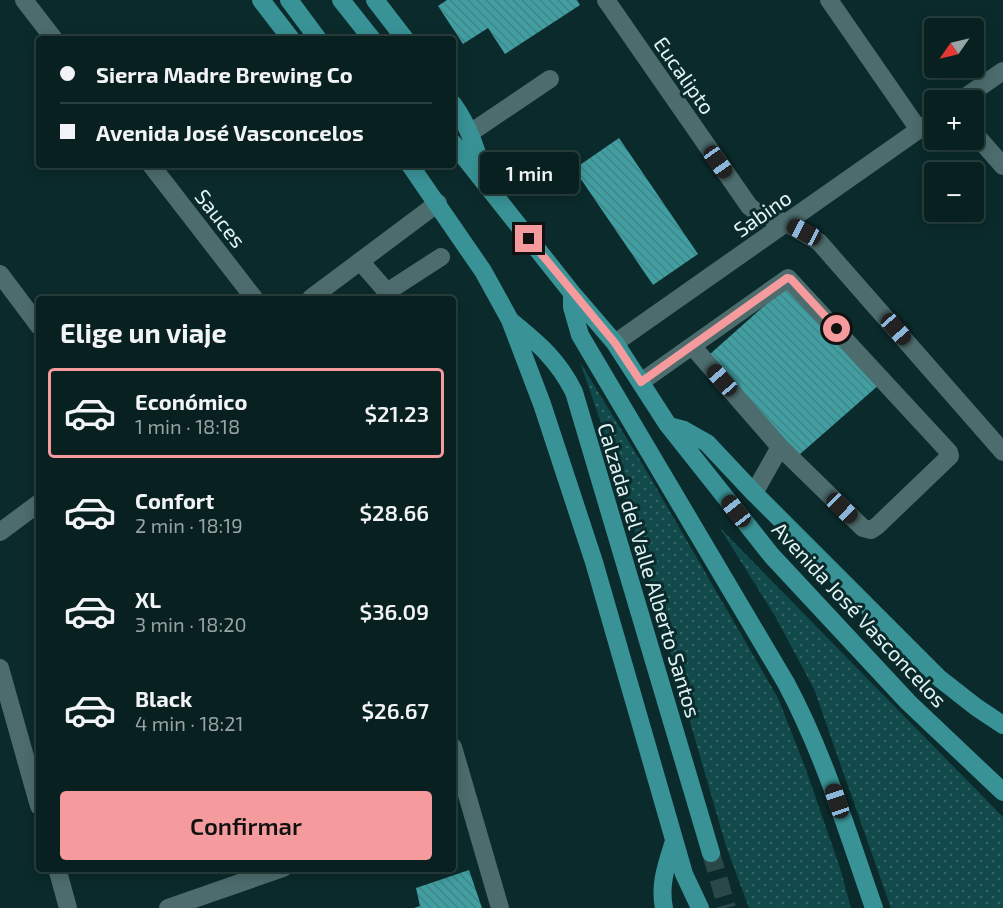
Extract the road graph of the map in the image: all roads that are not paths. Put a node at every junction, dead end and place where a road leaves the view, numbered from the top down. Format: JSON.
{"nodes":[{"id":1,"x":24,"y":0,"type":"edge"},
{"id":2,"x":261,"y":0,"type":"edge"},
{"id":3,"x":289,"y":0,"type":"edge"},
{"id":4,"x":341,"y":0,"type":"edge"},
{"id":5,"x":375,"y":0,"type":"edge"},
{"id":6,"x":606,"y":0,"type":"edge"},
{"id":7,"x":829,"y":0,"type":"edge"},
{"id":8,"x":52,"y":36,"type":"edge"},
{"id":9,"x":289,"y":36,"type":"edge"},
{"id":10,"x":316,"y":36,"type":"edge"},
{"id":11,"x":370,"y":36,"type":"edge"},
{"id":12,"x":403,"y":36,"type":"edge"},
{"id":13,"x":1003,"y":71,"type":"edge"},
{"id":14,"x":550,"y":79,"type":"dead end"},
{"id":15,"x":975,"y":90,"type":"edge"},
{"id":16,"x":456,"y":109,"type":"edge"},
{"id":17,"x":924,"y":126,"type":"edge"},
{"id":18,"x":919,"y":130,"type":"junction"},
{"id":19,"x":470,"y":133,"type":"junction"},
{"id":20,"x":984,"y":144,"type":"edge"},
{"id":21,"x":456,"y":147,"type":"edge"},
{"id":22,"x":1003,"y":166,"type":"edge"},
{"id":23,"x":153,"y":168,"type":"edge"},
{"id":24,"x":412,"y":168,"type":"edge"},
{"id":25,"x":486,"y":185,"type":"junction"},
{"id":26,"x":438,"y":203,"type":"junction"},
{"id":27,"x":786,"y":223,"type":"junction"},
{"id":28,"x":441,"y":257,"type":"dead end"},
{"id":29,"x":360,"y":261,"type":"junction"},
{"id":30,"x":0,"y":274,"type":"edge"},
{"id":31,"x":572,"y":293,"type":"junction"},
{"id":32,"x":252,"y":296,"type":"edge"},
{"id":33,"x":313,"y":296,"type":"edge"},
{"id":34,"x":510,"y":320,"type":"junction"},
{"id":35,"x":36,"y":322,"type":"edge"},
{"id":36,"x":615,"y":343,"type":"junction"},
{"id":37,"x":693,"y":347,"type":"junction"},
{"id":38,"x":641,"y":382,"type":"junction"},
{"id":39,"x":668,"y":425,"type":"junction"},
{"id":40,"x":780,"y":447,"type":"junction"},
{"id":41,"x":1003,"y":452,"type":"edge"},
{"id":42,"x":754,"y":493,"type":"junction"},
{"id":43,"x":36,"y":505,"type":"edge"},
{"id":44,"x":0,"y":532,"type":"edge"},
{"id":45,"x":0,"y":668,"type":"edge"},
{"id":46,"x":1000,"y":721,"type":"edge"},
{"id":47,"x":456,"y":770,"type":"edge"},
{"id":48,"x":1003,"y":792,"type":"edge"},
{"id":49,"x":36,"y":795,"type":"edge"},
{"id":50,"x":461,"y":807,"type":"edge"},
{"id":51,"x":674,"y":841,"type":"junction"},
{"id":52,"x":711,"y":853,"type":"tunnel mouth"},
{"id":53,"x":58,"y":872,"type":"edge"},
{"id":54,"x":268,"y":872,"type":"edge"},
{"id":55,"x":68,"y":908,"type":"edge"},
{"id":56,"x":168,"y":908,"type":"edge"},
{"id":57,"x":500,"y":908,"type":"edge"},
{"id":58,"x":664,"y":908,"type":"edge"},
{"id":59,"x":700,"y":908,"type":"edge"},
{"id":60,"x":874,"y":908,"type":"edge"}],
"edges":[{"from":1,"to":8,"type":"street"},
{"from":2,"to":9,"type":"main road"},
{"from":3,"to":10,"type":"main road"},
{"from":4,"to":11,"type":"main road"},
{"from":5,"to":12,"type":"main road"},
{"from":6,"to":27,"type":"street","name":"Eucalipto"},
{"from":7,"to":18,"type":"street"},
{"from":13,"to":15,"type":"street"},
{"from":14,"to":19,"type":"street"},
{"from":16,"to":19,"type":"main road"},
{"from":17,"to":18,"type":"street","name":"Sabino"},
{"from":18,"to":27,"type":"street","name":"Sabino"},
{"from":19,"to":25,"type":"main road"},
{"from":20,"to":22,"type":"street"},
{"from":21,"to":25,"type":"main road","name":"Avenida José Vasconcelos"},
{"from":23,"to":32,"type":"street","name":"Sauces"},
{"from":24,"to":26,"type":"main road"},
{"from":25,"to":31,"type":"main road","name":"Avenida José Vasconcelos"},
{"from":26,"to":29,"type":"street"},
{"from":26,"to":34,"type":"main road"},
{"from":27,"to":36,"type":"street","name":"Sabino"},
{"from":27,"to":41,"type":"street","name":"Eucalipto"},
{"from":28,"to":29,"type":"street"},
{"from":29,"to":33,"type":"street"},
{"from":30,"to":35,"type":"street"},
{"from":31,"to":36,"type":"main road","name":"Avenida José Vasconcelos"},
{"from":31,"to":60,"type":"main road","name":"Calzada del Valle Alberto Santos"},
{"from":34,"to":51,"type":"main road"},
{"from":34,"to":52,"type":"main road","name":"Calzada del Valle Alberto Santos"},
{"from":36,"to":38,"type":"main road","name":"Avenida José Vasconcelos"},
{"from":37,"to":38,"type":"street"},
{"from":37,"to":40,"type":"street"},
{"from":37,"to":40,"type":"street"},
{"from":38,"to":39,"type":"main road","name":"Avenida José Vasconcelos"},
{"from":39,"to":42,"type":"main road"},
{"from":39,"to":48,"type":"main road","name":"Avenida José Vasconcelos"},
{"from":40,"to":42,"type":"street"},
{"from":42,"to":46,"type":"main road"},
{"from":43,"to":44,"type":"street"},
{"from":45,"to":49,"type":"street"},
{"from":47,"to":50,"type":"street"},
{"from":50,"to":57,"type":"street"},
{"from":51,"to":58,"type":"main road"},
{"from":51,"to":59,"type":"main road"},
{"from":53,"to":55,"type":"street"},
{"from":54,"to":56,"type":"street"}]}
